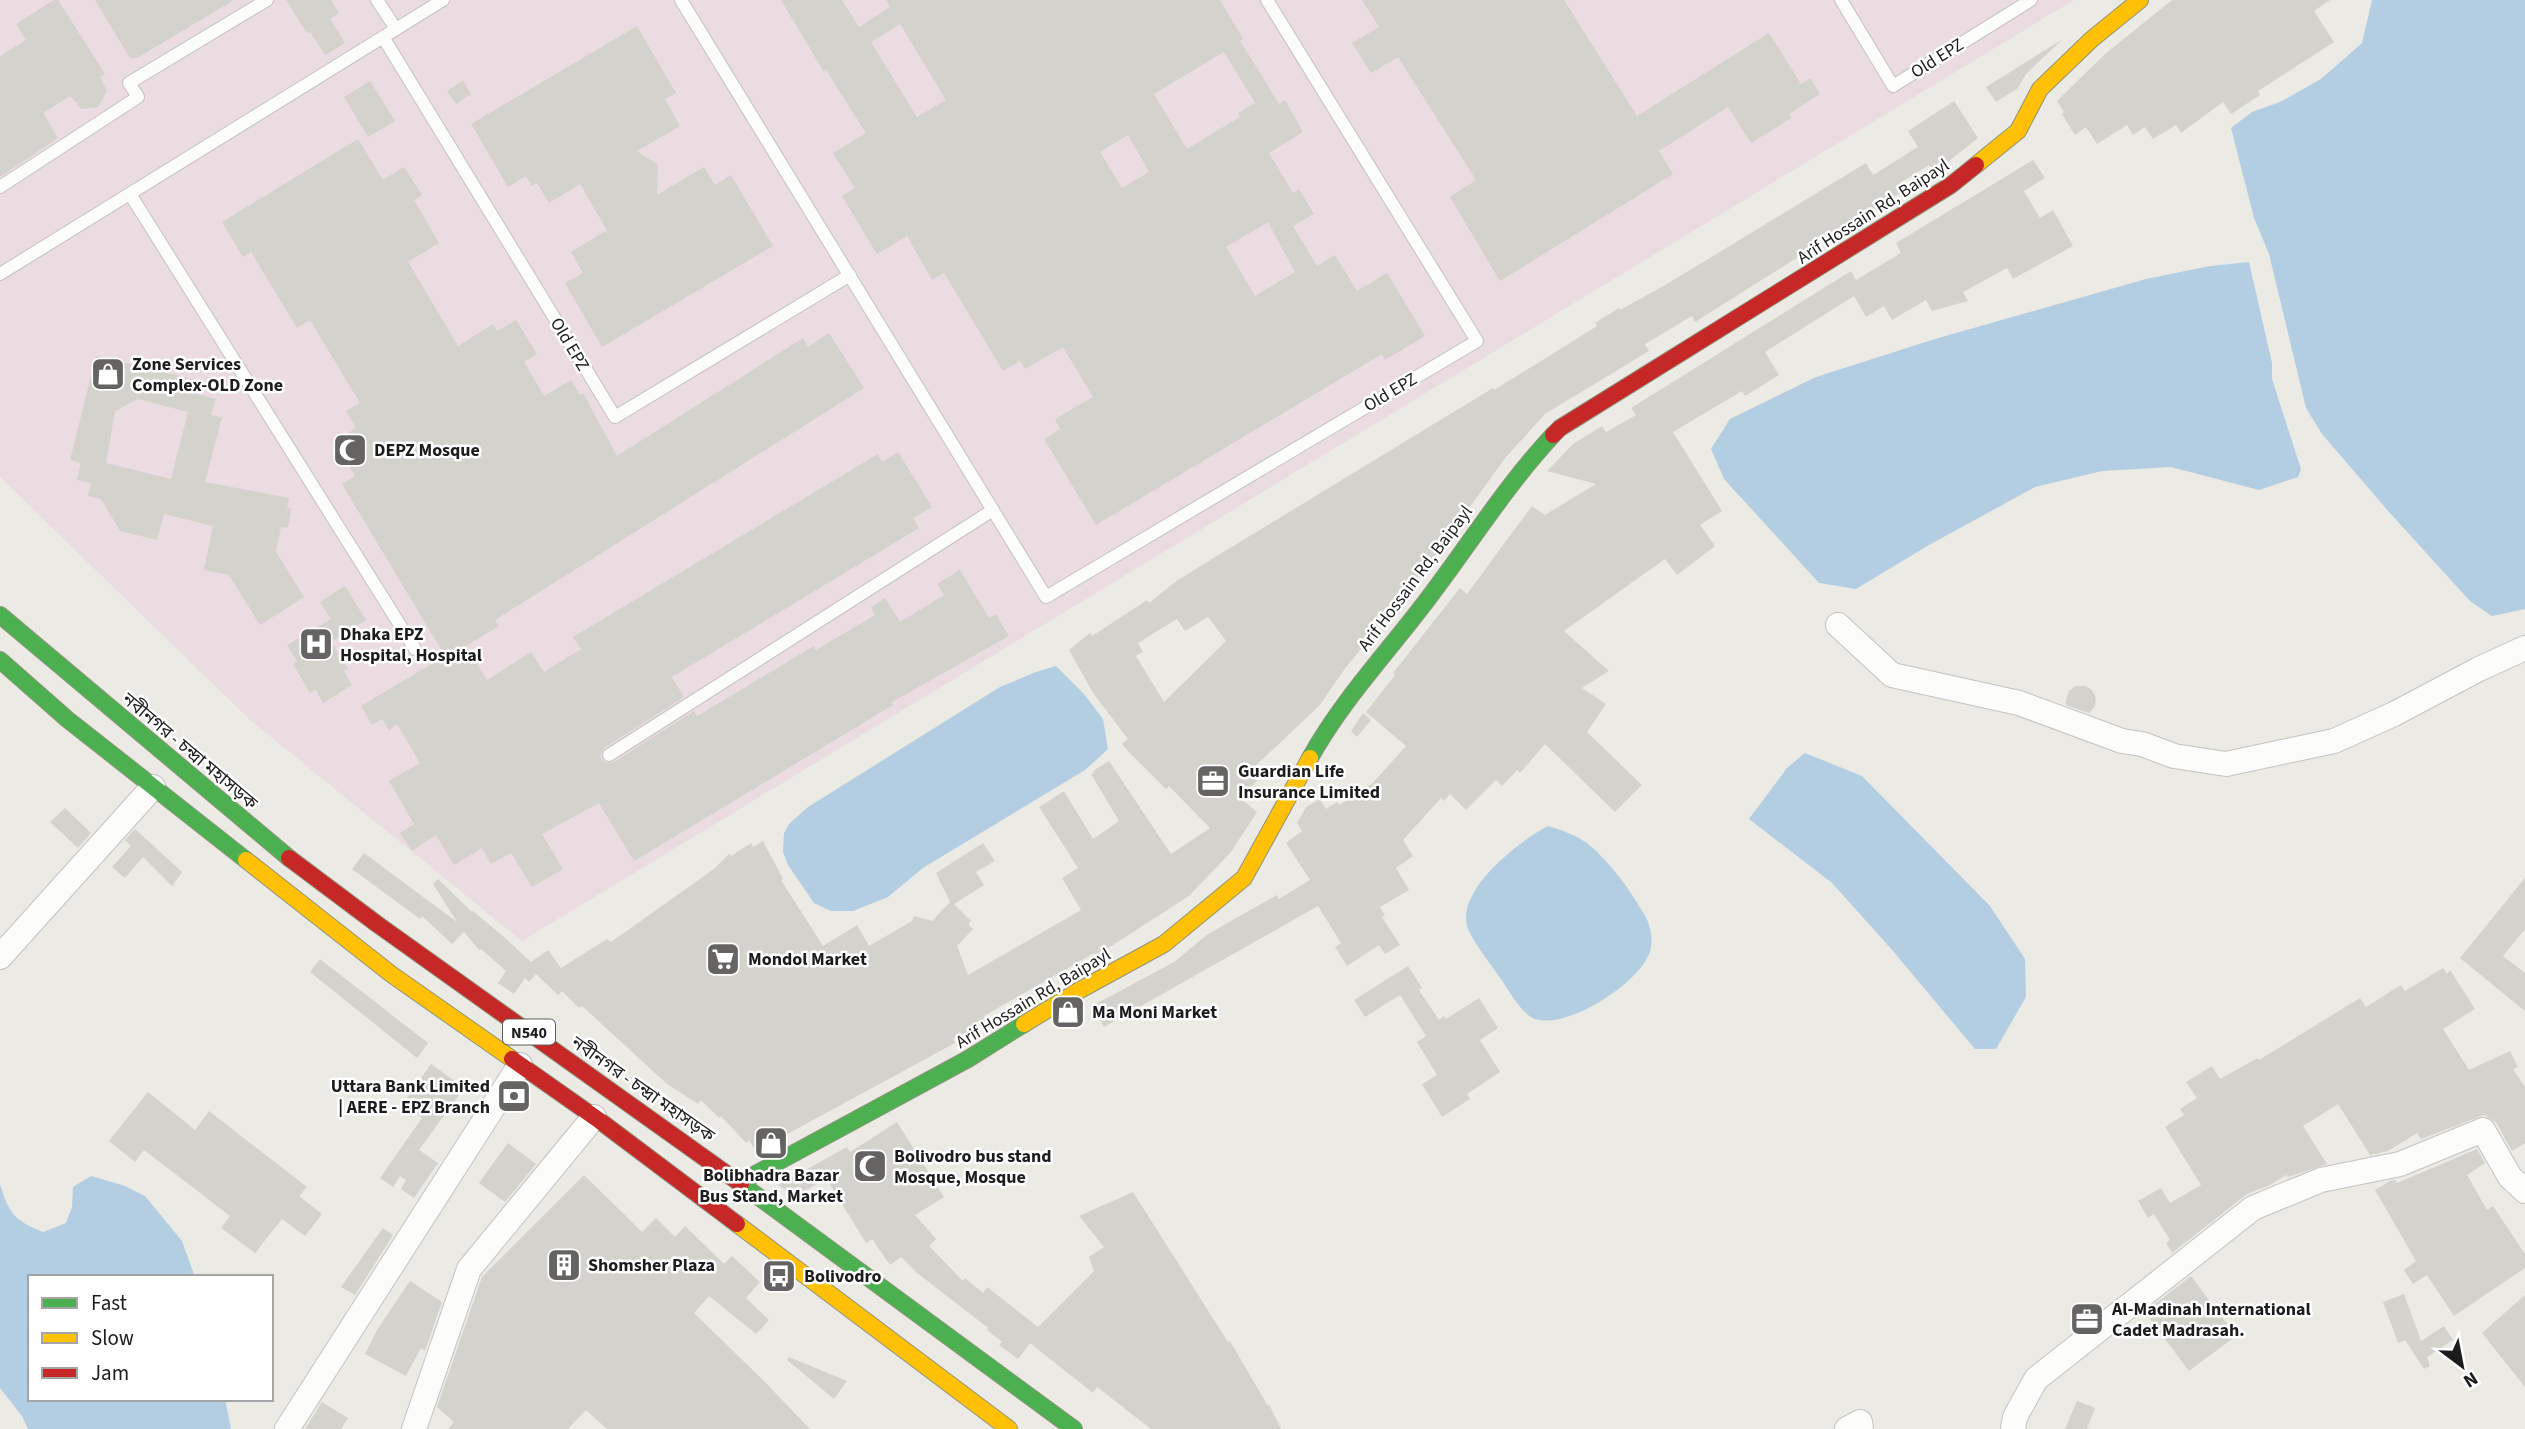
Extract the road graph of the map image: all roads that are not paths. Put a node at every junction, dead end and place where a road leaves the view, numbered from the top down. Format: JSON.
{"nodes":[{"id":1,"x":267,"y":0,"type":"edge"},
{"id":2,"x":377,"y":0,"type":"edge"},
{"id":3,"x":443,"y":0,"type":"edge"},
{"id":4,"x":681,"y":0,"type":"edge"},
{"id":5,"x":1268,"y":0,"type":"edge"},
{"id":6,"x":1842,"y":0,"type":"edge"},
{"id":7,"x":2031,"y":0,"type":"edge"},
{"id":8,"x":2140,"y":0,"type":"edge"},
{"id":9,"x":396,"y":29,"type":"junction"},
{"id":10,"x":383,"y":37,"type":"junction"},
{"id":11,"x":0,"y":187,"type":"edge"},
{"id":12,"x":130,"y":194,"type":"junction"},
{"id":13,"x":0,"y":274,"type":"edge"},
{"id":14,"x":850,"y":275,"type":"junction"},
{"id":15,"x":993,"y":510,"type":"junction"},
{"id":16,"x":0,"y":615,"type":"edge"},
{"id":17,"x":1838,"y":625,"type":"dead end"},
{"id":18,"x":2525,"y":648,"type":"edge"},
{"id":19,"x":415,"y":649,"type":"dead end"},
{"id":20,"x":0,"y":660,"type":"edge"},
{"id":21,"x":609,"y":755,"type":"dead end"},
{"id":22,"x":153,"y":787,"type":"junction"},
{"id":23,"x":0,"y":957,"type":"edge"},
{"id":24,"x":520,"y":1065,"type":"junction"},
{"id":25,"x":594,"y":1117,"type":"junction"},
{"id":26,"x":740,"y":1183,"type":"junction"},
{"id":27,"x":2525,"y":1191,"type":"edge"},
{"id":28,"x":287,"y":1429,"type":"edge"},
{"id":29,"x":414,"y":1429,"type":"edge"},
{"id":30,"x":1009,"y":1429,"type":"edge"},
{"id":31,"x":1074,"y":1429,"type":"edge"},
{"id":32,"x":1846,"y":1429,"type":"edge"},
{"id":33,"x":1861,"y":1429,"type":"edge"},
{"id":34,"x":2013,"y":1429,"type":"edge"}],
"edges":[{"from":1,"to":11,"type":"lane"},
{"from":2,"to":9,"type":"lane"},
{"from":3,"to":9,"type":"lane"},
{"from":4,"to":14,"type":"lane","name":"Old EPZ"},
{"from":5,"to":15,"type":"lane","name":"Old EPZ"},
{"from":6,"to":7,"type":"lane","name":"Old EPZ"},
{"from":8,"to":26,"type":"main road","name":"Arif Hossain Rd, Baipayl"},
{"from":9,"to":10,"type":"lane"},
{"from":10,"to":12,"type":"lane"},
{"from":10,"to":14,"type":"lane","name":"Old EPZ"},
{"from":12,"to":13,"type":"lane"},
{"from":12,"to":19,"type":"lane"},
{"from":14,"to":15,"type":"lane","name":"Old EPZ"},
{"from":15,"to":21,"type":"lane"},
{"from":16,"to":26,"type":"main road","name":"নবীনগর - চন্দ্রা মহাসড়ক","number":"N540"},
{"from":17,"to":18,"type":"street"},
{"from":20,"to":22,"type":"main road","number":"N540"},
{"from":22,"to":23,"type":"street"},
{"from":22,"to":24,"type":"main road","number":"N540"},
{"from":24,"to":25,"type":"main road","number":"N540"},
{"from":24,"to":28,"type":"street"},
{"from":25,"to":29,"type":"street"},
{"from":25,"to":30,"type":"main road","number":"N540"},
{"from":26,"to":31,"type":"main road","name":"নবীনগর - চন্দ্রা মহাসড়ক","number":"N540"},
{"from":27,"to":34,"type":"street"},
{"from":32,"to":33,"type":"street"}]}
